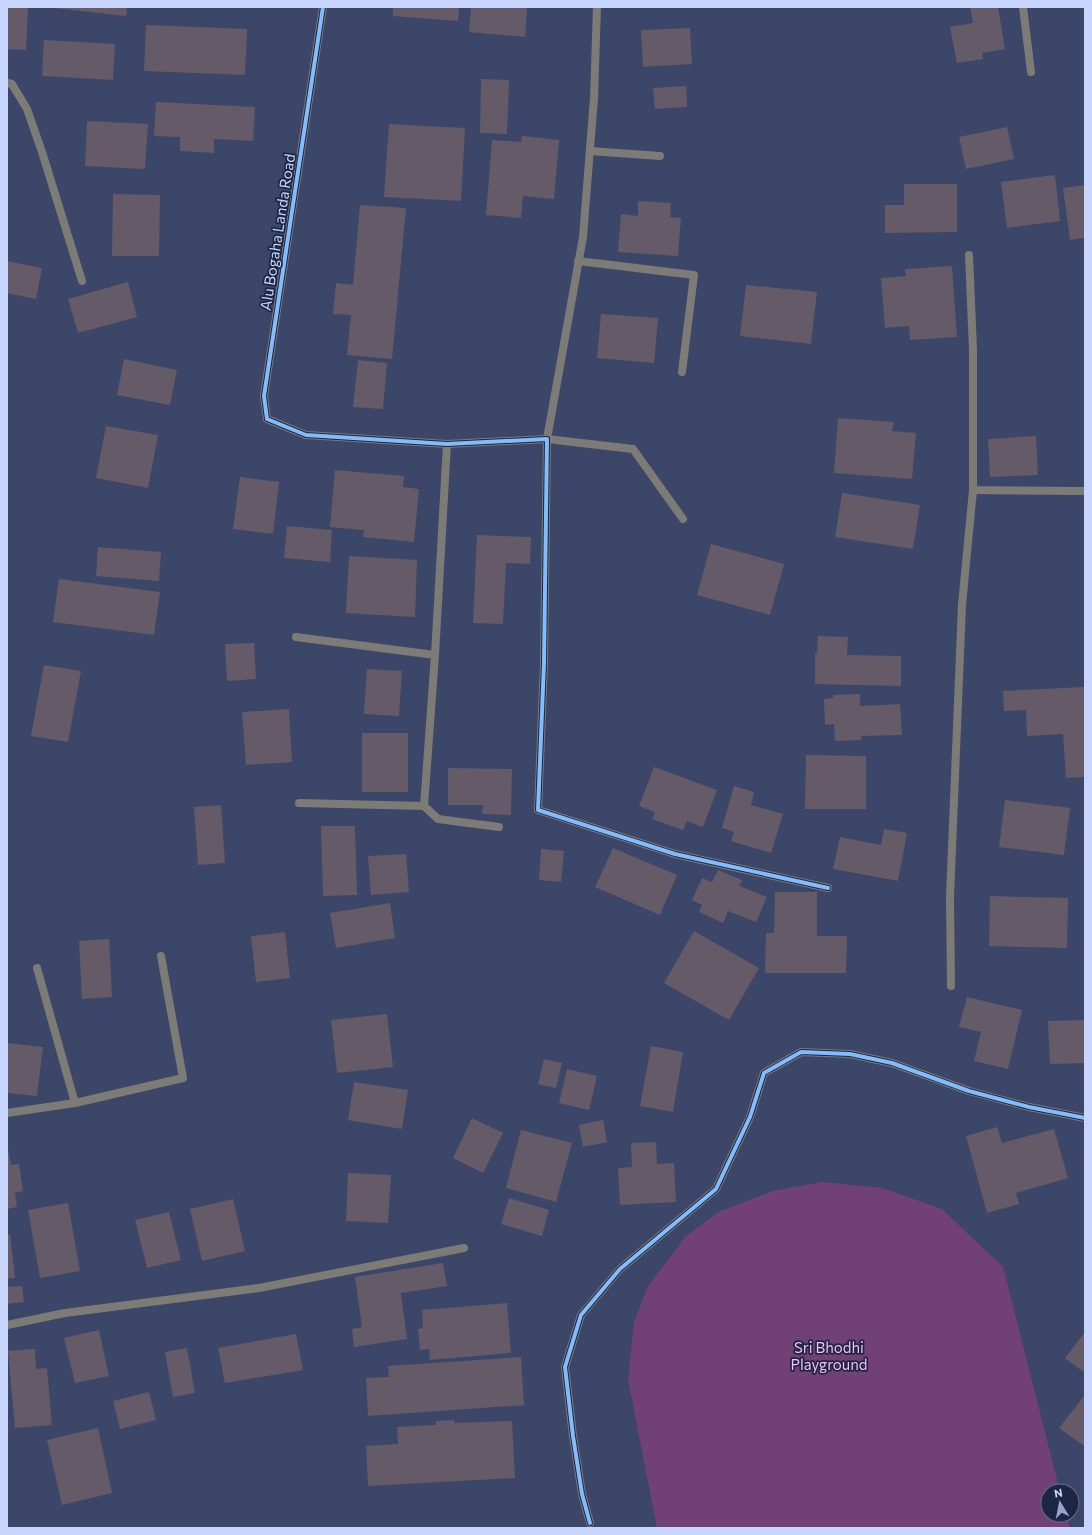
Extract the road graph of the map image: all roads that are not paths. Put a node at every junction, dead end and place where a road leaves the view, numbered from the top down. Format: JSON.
{"nodes":[{"id":1,"x":323,"y":7,"type":"edge"},
{"id":2,"x":597,"y":7,"type":"edge"},
{"id":3,"x":1024,"y":7,"type":"edge"},
{"id":4,"x":1031,"y":72,"type":"dead end"},
{"id":5,"x":7,"y":83,"type":"edge"},
{"id":6,"x":590,"y":151,"type":"junction"},
{"id":7,"x":660,"y":156,"type":"dead end"},
{"id":8,"x":969,"y":255,"type":"dead end"},
{"id":9,"x":578,"y":261,"type":"junction"},
{"id":10,"x":82,"y":281,"type":"dead end"},
{"id":11,"x":682,"y":372,"type":"dead end"},
{"id":12,"x":547,"y":439,"type":"junction"},
{"id":13,"x":447,"y":444,"type":"junction"},
{"id":14,"x":972,"y":490,"type":"junction"},
{"id":15,"x":1085,"y":491,"type":"edge"},
{"id":16,"x":683,"y":519,"type":"dead end"},
{"id":17,"x":296,"y":637,"type":"dead end"},
{"id":18,"x":435,"y":654,"type":"junction"},
{"id":19,"x":299,"y":803,"type":"dead end"},
{"id":20,"x":424,"y":806,"type":"junction"},
{"id":21,"x":499,"y":827,"type":"dead end"},
{"id":22,"x":828,"y":888,"type":"dead end"},
{"id":23,"x":161,"y":956,"type":"dead end"},
{"id":24,"x":37,"y":968,"type":"dead end"},
{"id":25,"x":951,"y":986,"type":"dead end"},
{"id":26,"x":75,"y":1103,"type":"junction"},
{"id":27,"x":7,"y":1114,"type":"edge"},
{"id":28,"x":1085,"y":1118,"type":"edge"},
{"id":29,"x":464,"y":1248,"type":"dead end"},
{"id":30,"x":7,"y":1325,"type":"edge"},
{"id":31,"x":590,"y":1523,"type":"dead end"}],
"edges":[{"from":1,"to":13,"type":"street","name":"Alu Bogaha Landa Road"},
{"from":2,"to":6,"type":"street"},
{"from":3,"to":4,"type":"street"},
{"from":5,"to":10,"type":"street"},
{"from":6,"to":7,"type":"street"},
{"from":6,"to":9,"type":"street"},
{"from":8,"to":14,"type":"street"},
{"from":9,"to":11,"type":"street"},
{"from":9,"to":12,"type":"street"},
{"from":12,"to":13,"type":"street"},
{"from":12,"to":16,"type":"street"},
{"from":12,"to":22,"type":"street"},
{"from":13,"to":18,"type":"street"},
{"from":14,"to":15,"type":"street"},
{"from":14,"to":25,"type":"street"},
{"from":17,"to":18,"type":"street"},
{"from":18,"to":20,"type":"street"},
{"from":19,"to":20,"type":"street"},
{"from":20,"to":21,"type":"street"},
{"from":23,"to":26,"type":"street"},
{"from":24,"to":26,"type":"street"},
{"from":26,"to":27,"type":"street"},
{"from":28,"to":31,"type":"street"},
{"from":29,"to":30,"type":"street"}]}
